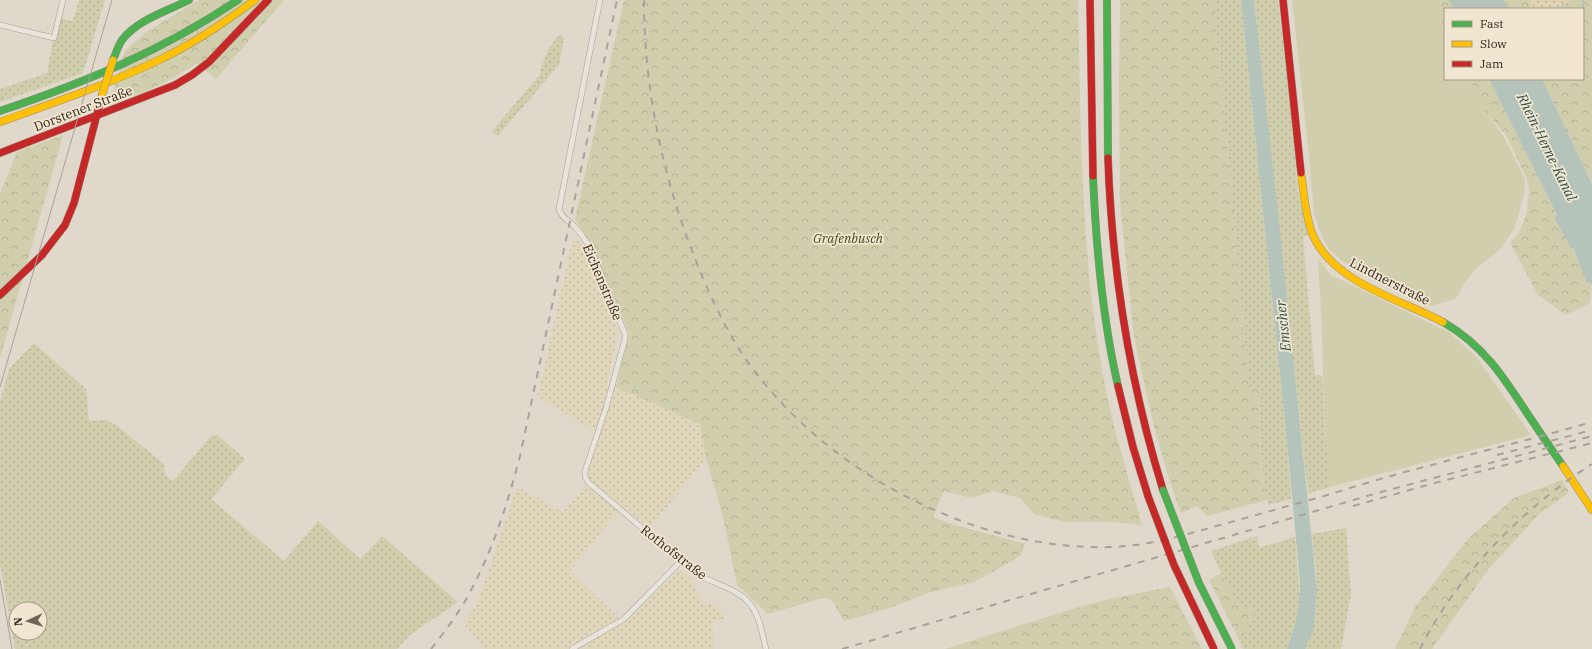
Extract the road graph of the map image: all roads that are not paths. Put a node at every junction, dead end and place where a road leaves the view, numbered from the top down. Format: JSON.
{"nodes":[{"id":1,"x":63,"y":0,"type":"edge"},
{"id":2,"x":238,"y":0,"type":"edge"},
{"id":3,"x":255,"y":0,"type":"edge"},
{"id":4,"x":268,"y":0,"type":"edge"},
{"id":5,"x":600,"y":0,"type":"edge"},
{"id":6,"x":1090,"y":0,"type":"edge"},
{"id":7,"x":1107,"y":0,"type":"edge"},
{"id":8,"x":1283,"y":0,"type":"edge"},
{"id":9,"x":186,"y":1,"type":"edge"},
{"id":10,"x":0,"y":25,"type":"edge"},
{"id":11,"x":0,"y":111,"type":"edge"},
{"id":12,"x":96,"y":116,"type":"junction"},
{"id":13,"x":0,"y":122,"type":"edge"},
{"id":14,"x":0,"y":153,"type":"edge"},
{"id":15,"x":0,"y":295,"type":"edge"},
{"id":16,"x":585,"y":477,"type":"joint"},
{"id":17,"x":1592,"y":510,"type":"edge"},
{"id":18,"x":681,"y":561,"type":"junction"},
{"id":19,"x":572,"y":649,"type":"edge"},
{"id":20,"x":766,"y":649,"type":"edge"},
{"id":21,"x":1214,"y":649,"type":"edge"},
{"id":22,"x":1232,"y":649,"type":"edge"}],
"edges":[{"from":1,"to":10,"type":"street"},
{"from":2,"to":11,"type":"main road"},
{"from":3,"to":13,"type":"main road"},
{"from":4,"to":12,"type":"main road","name":"Dorstener Straße"},
{"from":5,"to":16,"type":"street","name":"Eichenstraße"},
{"from":6,"to":21,"type":"main road","bridge":true},
{"from":7,"to":22,"type":"main road","bridge":true},
{"from":8,"to":17,"type":"main road","name":"Lindnerstraße"},
{"from":9,"to":12,"type":"main road","bridge":true},
{"from":12,"to":14,"type":"main road","name":"Dorstener Straße"},
{"from":12,"to":15,"type":"main road"},
{"from":16,"to":18,"type":"street","name":"Rothofstraße"},
{"from":18,"to":19,"type":"street"},
{"from":18,"to":20,"type":"street","name":"Rothofstraße"}]}
